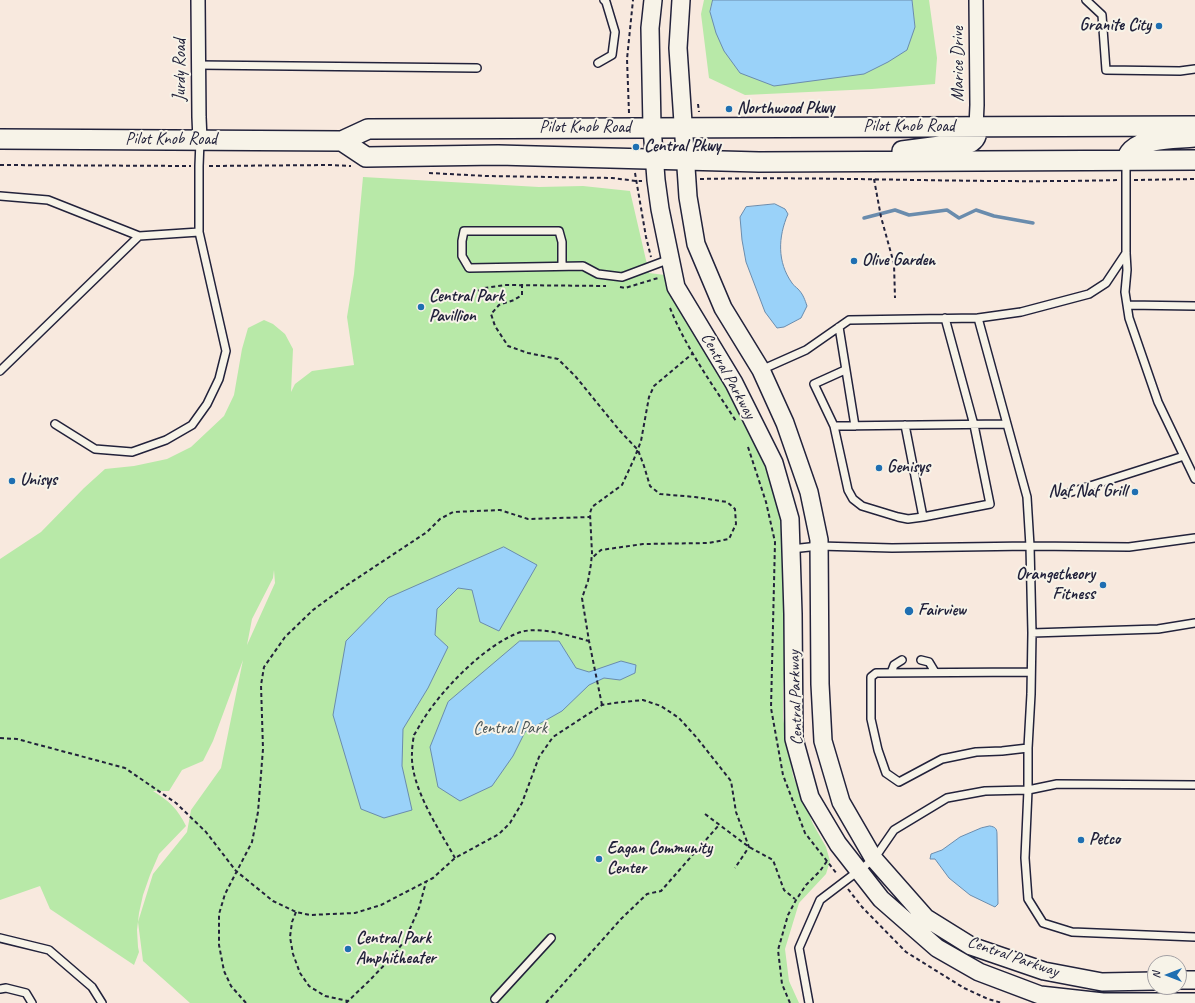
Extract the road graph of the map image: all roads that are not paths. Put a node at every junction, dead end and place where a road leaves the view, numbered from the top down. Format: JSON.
{"nodes":[{"id":1,"x":198,"y":0,"type":"edge"},
{"id":2,"x":604,"y":0,"type":"edge"},
{"id":3,"x":653,"y":0,"type":"edge"},
{"id":4,"x":681,"y":0,"type":"edge"},
{"id":5,"x":976,"y":0,"type":"edge"},
{"id":6,"x":1086,"y":0,"type":"edge"},
{"id":7,"x":598,"y":63,"type":"dead end"},
{"id":8,"x":198,"y":65,"type":"junction"},
{"id":9,"x":477,"y":68,"type":"dead end"},
{"id":10,"x":1195,"y":69,"type":"edge"},
{"id":11,"x":1195,"y":126,"type":"edge"},
{"id":12,"x":652,"y":127,"type":"junction"},
{"id":13,"x":976,"y":127,"type":"junction"},
{"id":14,"x":683,"y":128,"type":"junction"},
{"id":15,"x":1195,"y":137,"type":"edge"},
{"id":16,"x":0,"y":139,"type":"edge"},
{"id":17,"x":200,"y":140,"type":"junction"},
{"id":18,"x":342,"y":141,"type":"junction"},
{"id":19,"x":655,"y":158,"type":"junction"},
{"id":20,"x":685,"y":159,"type":"junction"},
{"id":21,"x":1195,"y":160,"type":"edge"},
{"id":22,"x":858,"y":161,"type":"junction"},
{"id":23,"x":1126,"y":161,"type":"junction"},
{"id":24,"x":0,"y":196,"type":"edge"},
{"id":25,"x":199,"y":232,"type":"junction"},
{"id":26,"x":139,"y":236,"type":"junction"},
{"id":27,"x":1126,"y":254,"type":"junction"},
{"id":28,"x":670,"y":259,"type":"junction"},
{"id":29,"x":562,"y":266,"type":"junction"},
{"id":30,"x":1127,"y":305,"type":"junction"},
{"id":31,"x":1195,"y":306,"type":"edge"},
{"id":32,"x":945,"y":318,"type":"junction"},
{"id":33,"x":978,"y":318,"type":"junction"},
{"id":34,"x":839,"y":327,"type":"junction"},
{"id":35,"x":761,"y":370,"type":"junction"},
{"id":36,"x":846,"y":370,"type":"junction"},
{"id":37,"x":0,"y":372,"type":"edge"},
{"id":38,"x":55,"y":424,"type":"dead end"},
{"id":39,"x":1007,"y":424,"type":"junction"},
{"id":40,"x":905,"y":425,"type":"junction"},
{"id":41,"x":974,"y":425,"type":"junction"},
{"id":42,"x":834,"y":426,"type":"junction"},
{"id":43,"x":855,"y":426,"type":"junction"},
{"id":44,"x":1184,"y":456,"type":"junction"},
{"id":45,"x":1192,"y":465,"type":"edge"},
{"id":46,"x":1195,"y":479,"type":"edge"},
{"id":47,"x":1065,"y":494,"type":"dead end"},
{"id":48,"x":923,"y":517,"type":"junction"},
{"id":49,"x":1195,"y":538,"type":"edge"},
{"id":50,"x":819,"y":546,"type":"junction"},
{"id":51,"x":1030,"y":546,"type":"junction"},
{"id":52,"x":791,"y":549,"type":"junction"},
{"id":53,"x":1195,"y":623,"type":"edge"},
{"id":54,"x":1032,"y":633,"type":"junction"},
{"id":55,"x":902,"y":660,"type":"dead end"},
{"id":56,"x":920,"y":660,"type":"dead end"},
{"id":57,"x":935,"y":672,"type":"junction"},
{"id":58,"x":1031,"y":672,"type":"junction"},
{"id":59,"x":890,"y":673,"type":"junction"},
{"id":60,"x":1028,"y":748,"type":"junction"},
{"id":61,"x":1195,"y":785,"type":"edge"},
{"id":62,"x":1028,"y":790,"type":"junction"},
{"id":63,"x":874,"y":859,"type":"junction"},
{"id":64,"x":859,"y":871,"type":"junction"},
{"id":65,"x":1195,"y":937,"type":"edge"},
{"id":66,"x":0,"y":938,"type":"edge"},
{"id":67,"x":551,"y":938,"type":"dead end"},
{"id":68,"x":1147,"y":981,"type":"edge"},
{"id":69,"x":0,"y":989,"type":"edge"},
{"id":70,"x":495,"y":999,"type":"dead end"},
{"id":71,"x":1195,"y":1002,"type":"edge"},
{"id":72,"x":32,"y":1003,"type":"edge"},
{"id":73,"x":102,"y":1003,"type":"edge"},
{"id":74,"x":809,"y":1003,"type":"edge"}],
"edges":[{"from":1,"to":8,"type":"street","name":"Jurdy Road"},
{"from":2,"to":7,"type":"lane"},
{"from":3,"to":12,"type":"street","name":"Central Parkway"},
{"from":4,"to":14,"type":"street","name":"Central Parkway"},
{"from":5,"to":13,"type":"street","name":"Marice Drive"},
{"from":6,"to":10,"type":"lane"},
{"from":8,"to":9,"type":"lane"},
{"from":8,"to":17,"type":"street","name":"Jurdy Road"},
{"from":11,"to":13,"type":"main road","name":"Pilot Knob Road"},
{"from":12,"to":14,"type":"main road","name":"Pilot Knob Road"},
{"from":12,"to":18,"type":"main road","name":"Pilot Knob Road"},
{"from":12,"to":19,"type":"street","name":"Central Parkway"},
{"from":13,"to":14,"type":"main road","name":"Pilot Knob Road"},
{"from":13,"to":22,"type":"main road","name":"Pilot Knob Road"},
{"from":14,"to":20,"type":"street","name":"Central Parkway"},
{"from":15,"to":23,"type":"main road"},
{"from":16,"to":17,"type":"main road","name":"Pilot Knob Road"},
{"from":17,"to":18,"type":"main road","name":"Pilot Knob Road"},
{"from":17,"to":25,"type":"lane"},
{"from":18,"to":19,"type":"main road","name":"Pilot Knob Road"},
{"from":19,"to":20,"type":"main road","name":"Pilot Knob Road"},
{"from":19,"to":28,"type":"street","name":"Central Parkway"},
{"from":20,"to":22,"type":"main road","name":"Pilot Knob Road"},
{"from":20,"to":35,"type":"street","name":"Central Parkway"},
{"from":21,"to":23,"type":"main road","name":"Pilot Knob Road"},
{"from":22,"to":23,"type":"main road","name":"Pilot Knob Road"},
{"from":23,"to":27,"type":"lane"},
{"from":24,"to":26,"type":"lane"},
{"from":25,"to":26,"type":"lane"},
{"from":25,"to":38,"type":"lane"},
{"from":26,"to":37,"type":"lane"},
{"from":27,"to":30,"type":"lane"},
{"from":27,"to":33,"type":"lane"},
{"from":28,"to":29,"type":"lane"},
{"from":28,"to":52,"type":"street","name":"Central Parkway"},
{"from":29,"to":29,"type":"lane"},
{"from":30,"to":31,"type":"lane"},
{"from":30,"to":44,"type":"lane"},
{"from":32,"to":33,"type":"lane"},
{"from":32,"to":34,"type":"lane"},
{"from":32,"to":41,"type":"lane"},
{"from":33,"to":39,"type":"lane"},
{"from":34,"to":35,"type":"lane"},
{"from":34,"to":36,"type":"lane"},
{"from":35,"to":50,"type":"street","name":"Central Parkway"},
{"from":36,"to":42,"type":"lane"},
{"from":36,"to":43,"type":"lane"},
{"from":39,"to":41,"type":"lane"},
{"from":39,"to":51,"type":"lane"},
{"from":40,"to":41,"type":"lane"},
{"from":40,"to":43,"type":"lane"},
{"from":40,"to":48,"type":"lane"},
{"from":41,"to":48,"type":"lane"},
{"from":42,"to":43,"type":"lane"},
{"from":42,"to":48,"type":"lane"},
{"from":44,"to":45,"type":"lane"},
{"from":44,"to":47,"type":"lane"},
{"from":45,"to":46,"type":"lane"},
{"from":49,"to":51,"type":"lane"},
{"from":50,"to":51,"type":"lane"},
{"from":50,"to":52,"type":"lane"},
{"from":50,"to":63,"type":"street","name":"Central Parkway"},
{"from":51,"to":54,"type":"lane"},
{"from":52,"to":64,"type":"street","name":"Central Parkway"},
{"from":53,"to":54,"type":"lane"},
{"from":54,"to":58,"type":"lane"},
{"from":55,"to":59,"type":"lane"},
{"from":56,"to":57,"type":"lane"},
{"from":57,"to":58,"type":"lane"},
{"from":57,"to":59,"type":"lane"},
{"from":58,"to":60,"type":"lane"},
{"from":59,"to":60,"type":"lane"},
{"from":60,"to":62,"type":"lane"},
{"from":61,"to":62,"type":"lane"},
{"from":62,"to":63,"type":"lane"},
{"from":62,"to":65,"type":"lane"},
{"from":63,"to":64,"type":"lane"},
{"from":63,"to":68,"type":"street","name":"Central Parkway"},
{"from":64,"to":71,"type":"street","name":"Central Parkway"},
{"from":64,"to":74,"type":"lane"},
{"from":66,"to":73,"type":"lane"},
{"from":67,"to":70,"type":"lane"},
{"from":69,"to":72,"type":"lane"}]}
